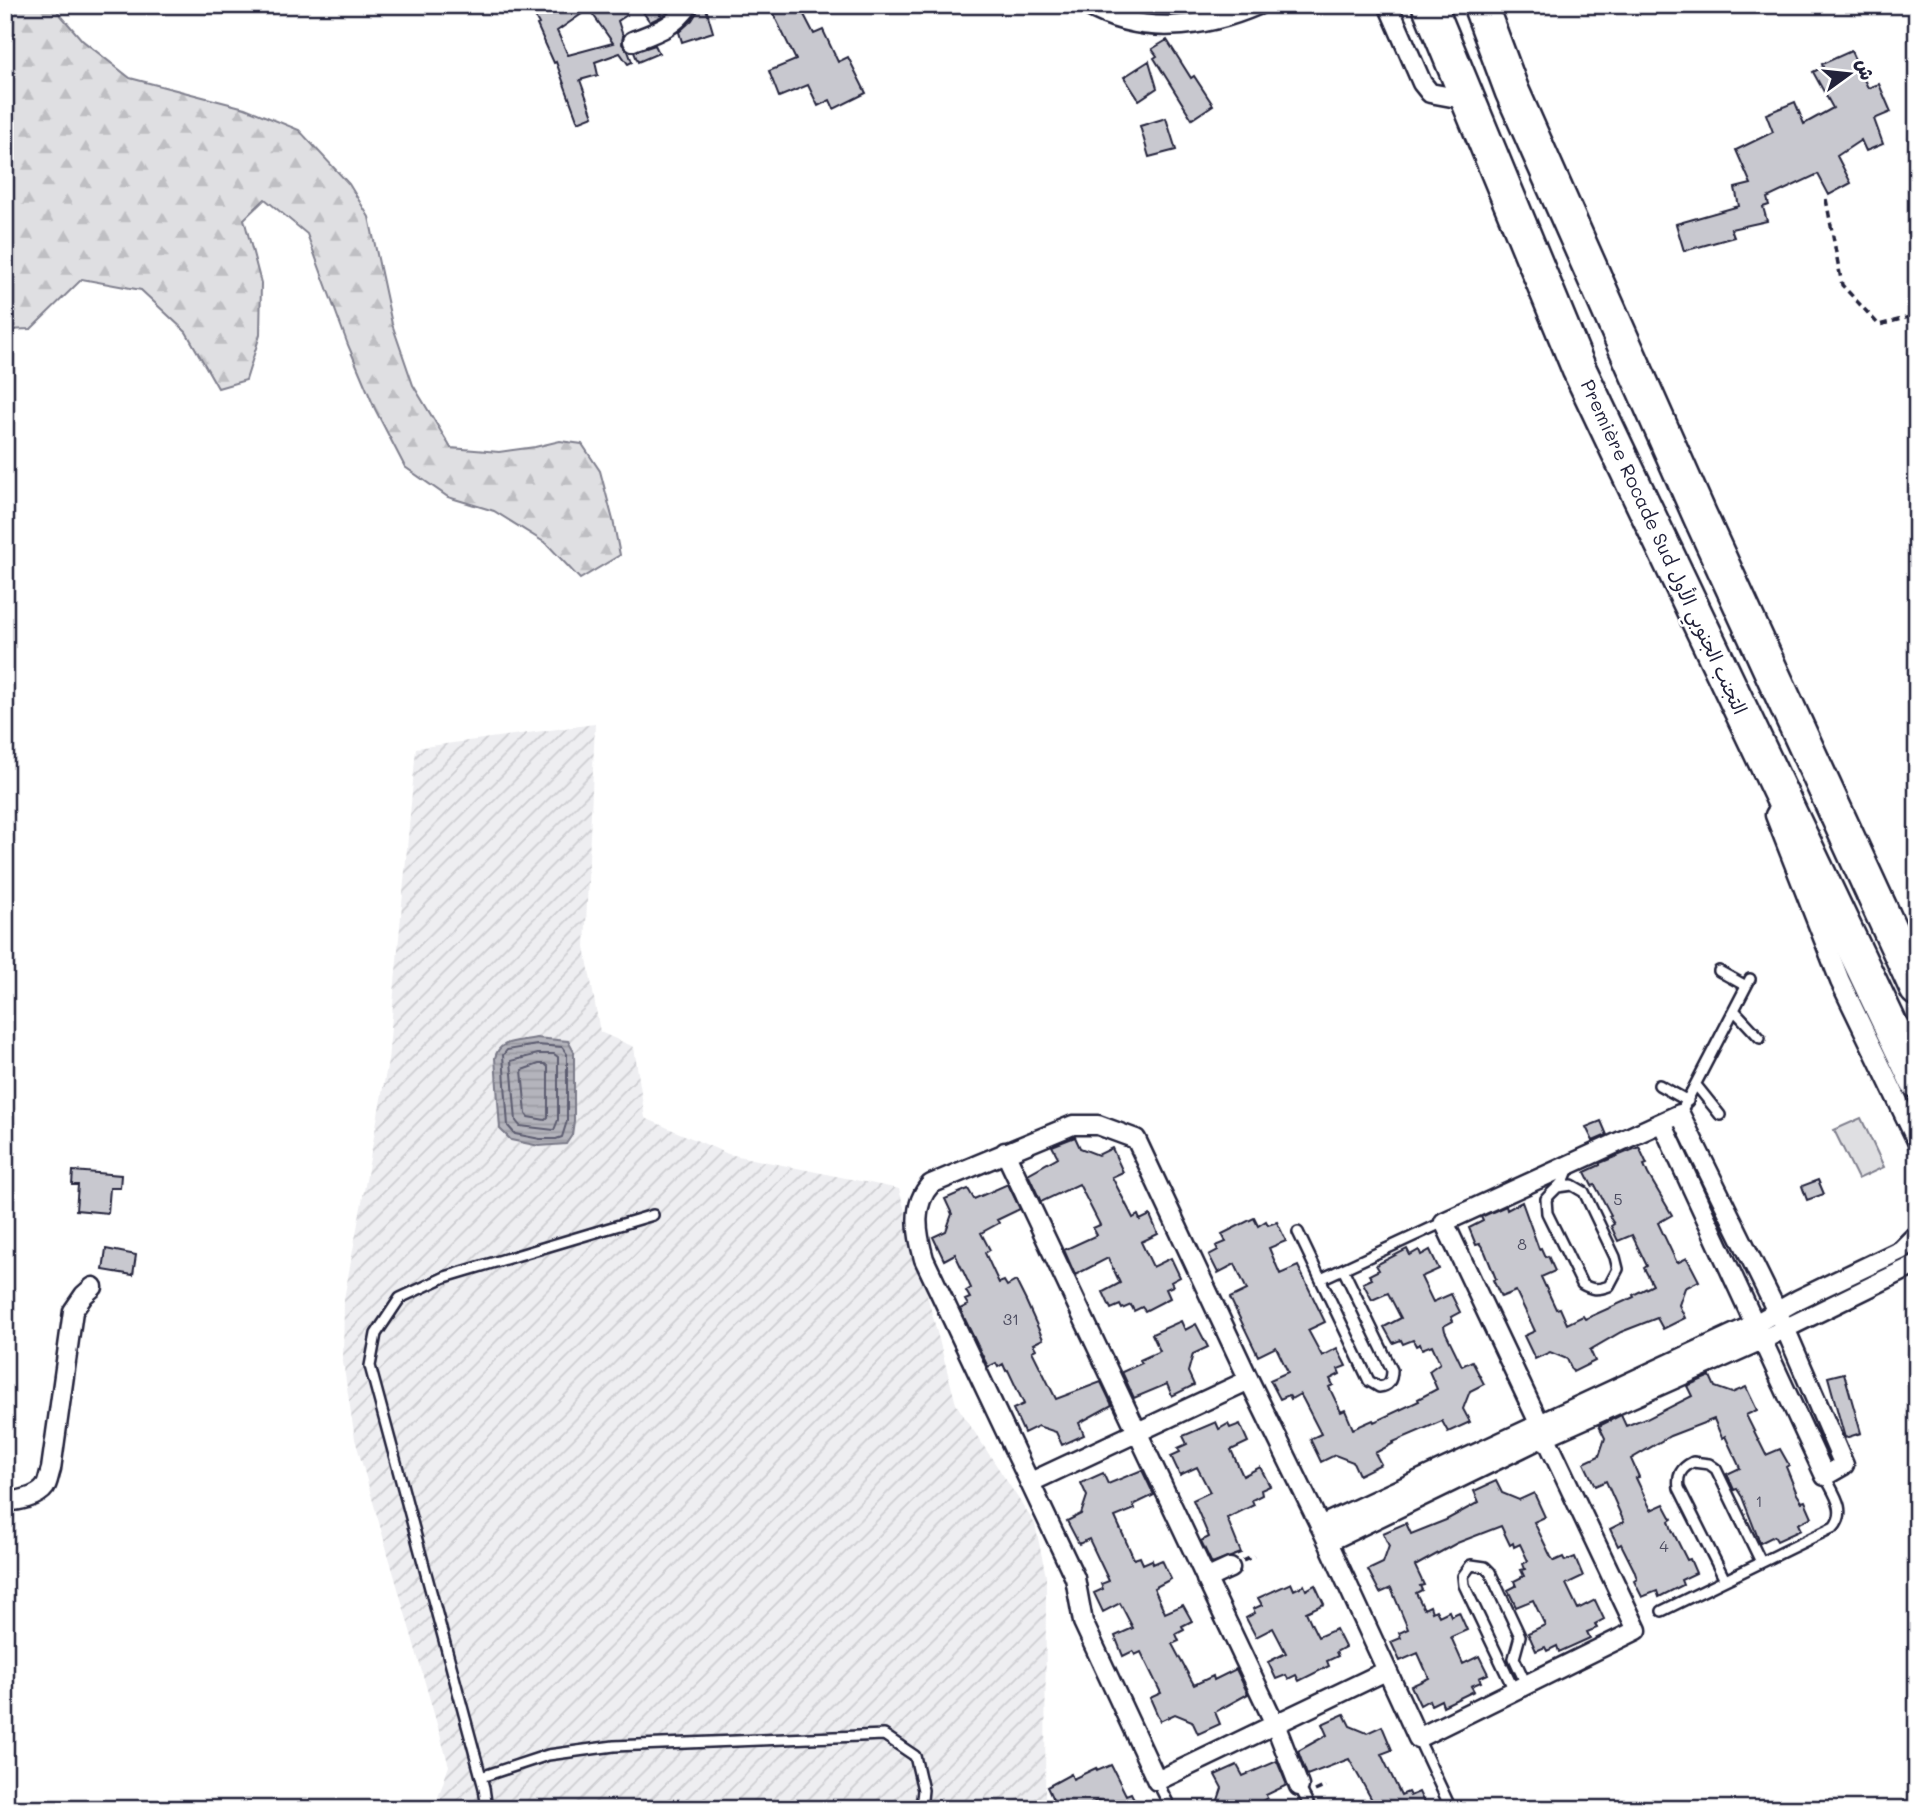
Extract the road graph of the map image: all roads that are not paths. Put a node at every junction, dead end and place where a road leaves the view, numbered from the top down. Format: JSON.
{"nodes":[{"id":1,"x":689,"y":5,"type":"edge"},
{"id":2,"x":1087,"y":5,"type":"edge"},
{"id":3,"x":1258,"y":5,"type":"edge"},
{"id":4,"x":1388,"y":5,"type":"edge"},
{"id":5,"x":1429,"y":5,"type":"edge"},
{"id":6,"x":1480,"y":5,"type":"edge"},
{"id":7,"x":633,"y":41,"type":"dead end"},
{"id":8,"x":1468,"y":100,"type":"junction"},
{"id":9,"x":1760,"y":750,"type":"junction"},
{"id":10,"x":1719,"y":971,"type":"dead end"},
{"id":11,"x":1917,"y":989,"type":"edge"},
{"id":12,"x":1734,"y":1010,"type":"junction"},
{"id":13,"x":1760,"y":1038,"type":"dead end"},
{"id":14,"x":1917,"y":1081,"type":"edge"},
{"id":15,"x":1659,"y":1085,"type":"dead end"},
{"id":16,"x":1696,"y":1085,"type":"junction"},
{"id":17,"x":1684,"y":1108,"type":"junction"},
{"id":18,"x":1720,"y":1115,"type":"dead end"},
{"id":19,"x":1662,"y":1123,"type":"junction"},
{"id":20,"x":1917,"y":1141,"type":"edge"},
{"id":21,"x":1005,"y":1152,"type":"junction"},
{"id":22,"x":1569,"y":1166,"type":"junction"},
{"id":23,"x":1558,"y":1187,"type":"junction"},
{"id":24,"x":653,"y":1215,"type":"dead end"},
{"id":25,"x":1444,"y":1222,"type":"junction"},
{"id":26,"x":1298,"y":1232,"type":"dead end"},
{"id":27,"x":1917,"y":1234,"type":"edge"},
{"id":28,"x":1917,"y":1264,"type":"edge"},
{"id":29,"x":1343,"y":1269,"type":"junction"},
{"id":30,"x":1321,"y":1279,"type":"junction"},
{"id":31,"x":93,"y":1287,"type":"dead end"},
{"id":32,"x":1776,"y":1311,"type":"junction"},
{"id":33,"x":1785,"y":1328,"type":"junction"},
{"id":34,"x":1758,"y":1331,"type":"junction"},
{"id":35,"x":1249,"y":1380,"type":"junction"},
{"id":36,"x":1541,"y":1431,"type":"junction"},
{"id":37,"x":1136,"y":1433,"type":"junction"},
{"id":38,"x":1825,"y":1476,"type":"junction"},
{"id":39,"x":1031,"y":1482,"type":"junction"},
{"id":40,"x":5,"y":1501,"type":"edge"},
{"id":41,"x":1324,"y":1534,"type":"junction"},
{"id":42,"x":1761,"y":1562,"type":"junction"},
{"id":43,"x":1230,"y":1568,"type":"dead end"},
{"id":44,"x":1206,"y":1579,"type":"junction"},
{"id":45,"x":1725,"y":1580,"type":"junction"},
{"id":46,"x":1662,"y":1611,"type":"dead end"},
{"id":47,"x":1386,"y":1671,"type":"junction"},
{"id":48,"x":1520,"y":1687,"type":"junction"},
{"id":49,"x":1275,"y":1724,"type":"junction"},
{"id":50,"x":1418,"y":1738,"type":"junction"},
{"id":51,"x":481,"y":1777,"type":"junction"},
{"id":52,"x":1157,"y":1781,"type":"junction"},
{"id":53,"x":1299,"y":1786,"type":"joint"},
{"id":54,"x":487,"y":1809,"type":"edge"},
{"id":55,"x":921,"y":1809,"type":"edge"},
{"id":56,"x":1171,"y":1809,"type":"edge"},
{"id":57,"x":1311,"y":1809,"type":"edge"},
{"id":58,"x":1451,"y":1809,"type":"edge"}],
"edges":[{"from":1,"to":7,"type":"street"},
{"from":2,"to":3,"type":"street"},
{"from":4,"to":8,"type":"street"},
{"from":5,"to":8,"type":"highway","name":"Première Rocade Sud التجنب الجنوبي الأول"},
{"from":6,"to":11,"type":"highway"},
{"from":8,"to":9,"type":"highway","name":"Première Rocade Sud التجنب الجنوبي الأول"},
{"from":9,"to":14,"type":"highway","name":"Première Rocade Sud التجنب الجنوبي الأول"},
{"from":9,"to":20,"type":"street"},
{"from":10,"to":12,"type":"lane"},
{"from":12,"to":13,"type":"lane"},
{"from":12,"to":16,"type":"lane"},
{"from":15,"to":17,"type":"lane"},
{"from":16,"to":17,"type":"lane"},
{"from":16,"to":18,"type":"lane"},
{"from":17,"to":19,"type":"street"},
{"from":17,"to":32,"type":"street"},
{"from":19,"to":22,"type":"street"},
{"from":19,"to":34,"type":"street"},
{"from":21,"to":35,"type":"street"},
{"from":21,"to":37,"type":"street"},
{"from":21,"to":39,"type":"street"},
{"from":22,"to":23,"type":"lane"},
{"from":22,"to":25,"type":"street"},
{"from":23,"to":23,"type":"lane"},
{"from":24,"to":51,"type":"lane"},
{"from":25,"to":29,"type":"lane"},
{"from":25,"to":36,"type":"street"},
{"from":26,"to":30,"type":"lane"},
{"from":27,"to":32,"type":"street"},
{"from":28,"to":33,"type":"street"},
{"from":29,"to":30,"type":"lane"},
{"from":29,"to":30,"type":"lane"},
{"from":31,"to":40,"type":"street"},
{"from":32,"to":33,"type":"street"},
{"from":32,"to":34,"type":"street"},
{"from":33,"to":34,"type":"street"},
{"from":33,"to":38,"type":"street"},
{"from":34,"to":36,"type":"street"},
{"from":34,"to":38,"type":"street"},
{"from":35,"to":37,"type":"street"},
{"from":35,"to":41,"type":"street"},
{"from":36,"to":41,"type":"street"},
{"from":36,"to":48,"type":"street"},
{"from":37,"to":39,"type":"street"},
{"from":37,"to":44,"type":"street"},
{"from":38,"to":42,"type":"lane"},
{"from":39,"to":52,"type":"street"},
{"from":41,"to":47,"type":"street"},
{"from":42,"to":45,"type":"lane"},
{"from":42,"to":45,"type":"lane"},
{"from":43,"to":44,"type":"street"},
{"from":44,"to":49,"type":"street"},
{"from":45,"to":46,"type":"lane"},
{"from":47,"to":49,"type":"street"},
{"from":47,"to":50,"type":"street"},
{"from":48,"to":48,"type":"lane"},
{"from":48,"to":50,"type":"street"},
{"from":49,"to":52,"type":"street"},
{"from":49,"to":53,"type":"street"},
{"from":50,"to":58,"type":"lane"},
{"from":51,"to":54,"type":"lane"},
{"from":51,"to":55,"type":"lane"},
{"from":52,"to":56,"type":"lane"},
{"from":53,"to":57,"type":"lane"}]}
